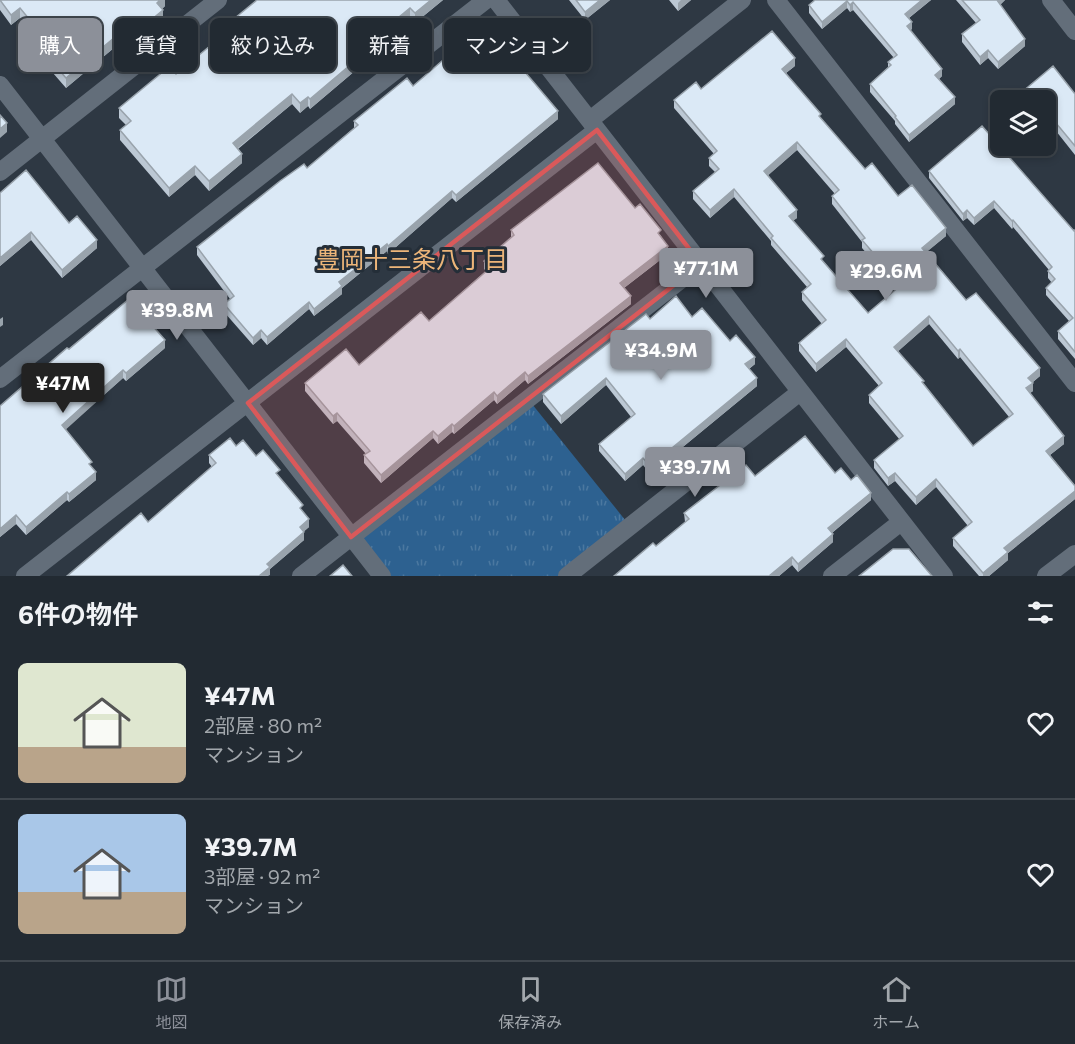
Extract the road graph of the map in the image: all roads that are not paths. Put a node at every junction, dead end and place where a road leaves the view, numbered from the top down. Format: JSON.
{"nodes":[{"id":1,"x":486,"y":0,"type":"edge"},
{"id":2,"x":496,"y":0,"type":"edge"},
{"id":3,"x":742,"y":0,"type":"edge"},
{"id":4,"x":776,"y":0,"type":"edge"},
{"id":5,"x":1051,"y":0,"type":"edge"},
{"id":6,"x":215,"y":1,"type":"edge"},
{"id":7,"x":1075,"y":31,"type":"edge"},
{"id":8,"x":0,"y":85,"type":"edge"},
{"id":9,"x":594,"y":125,"type":"junction"},
{"id":10,"x":43,"y":138,"type":"junction"},
{"id":11,"x":0,"y":172,"type":"edge"},
{"id":12,"x":701,"y":264,"type":"junction"},
{"id":13,"x":143,"y":268,"type":"junction"},
{"id":14,"x":0,"y":379,"type":"edge"},
{"id":15,"x":1075,"y":383,"type":"edge"},
{"id":16,"x":800,"y":392,"type":"junction"},
{"id":17,"x":248,"y":403,"type":"junction"},
{"id":18,"x":901,"y":522,"type":"junction"},
{"id":19,"x":351,"y":537,"type":"junction"},
{"id":20,"x":1075,"y":554,"type":"edge"},
{"id":21,"x":25,"y":576,"type":"edge"},
{"id":22,"x":301,"y":576,"type":"edge"},
{"id":23,"x":382,"y":576,"type":"edge"},
{"id":24,"x":567,"y":576,"type":"edge"},
{"id":25,"x":832,"y":576,"type":"edge"},
{"id":26,"x":944,"y":576,"type":"edge"},
{"id":27,"x":1046,"y":576,"type":"edge"}],
"edges":[{"from":1,"to":13,"type":"street"},
{"from":2,"to":9,"type":"street"},
{"from":3,"to":9,"type":"street"},
{"from":4,"to":15,"type":"street"},
{"from":5,"to":7,"type":"street"},
{"from":6,"to":10,"type":"street"},
{"from":8,"to":10,"type":"street"},
{"from":9,"to":12,"type":"street"},
{"from":9,"to":17,"type":"street"},
{"from":10,"to":11,"type":"street"},
{"from":10,"to":13,"type":"street"},
{"from":12,"to":16,"type":"street"},
{"from":12,"to":19,"type":"street"},
{"from":13,"to":14,"type":"street"},
{"from":13,"to":17,"type":"street"},
{"from":16,"to":18,"type":"street"},
{"from":16,"to":24,"type":"street"},
{"from":17,"to":19,"type":"street"},
{"from":17,"to":21,"type":"street"},
{"from":18,"to":25,"type":"street"},
{"from":18,"to":26,"type":"street"},
{"from":19,"to":22,"type":"street"},
{"from":19,"to":23,"type":"street"},
{"from":20,"to":27,"type":"street"}]}
